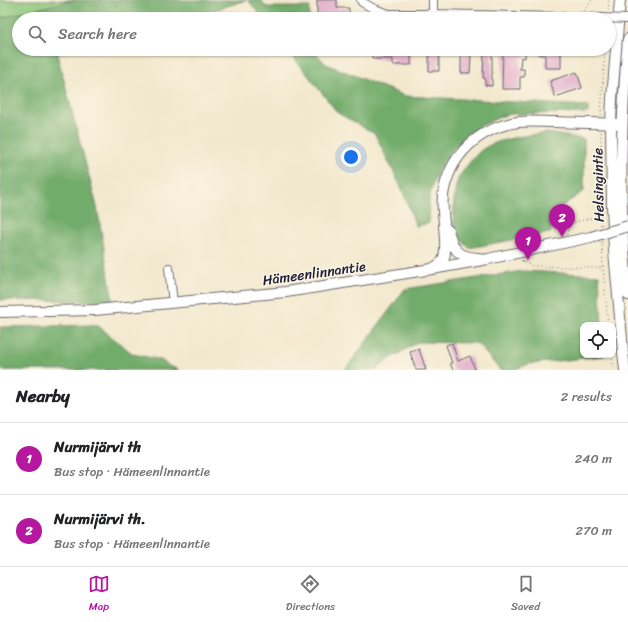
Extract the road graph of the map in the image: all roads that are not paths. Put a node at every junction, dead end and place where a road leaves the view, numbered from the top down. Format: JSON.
{"nodes":[{"id":1,"x":361,"y":0,"type":"edge"},
{"id":2,"x":433,"y":0,"type":"edge"},
{"id":3,"x":620,"y":0,"type":"edge"},
{"id":4,"x":383,"y":12,"type":"edge"},
{"id":5,"x":433,"y":12,"type":"edge"},
{"id":6,"x":616,"y":19,"type":"edge"},
{"id":7,"x":628,"y":19,"type":"edge"},
{"id":8,"x":628,"y":39,"type":"edge"},
{"id":9,"x":616,"y":49,"type":"edge"},
{"id":10,"x":615,"y":56,"type":"edge"},
{"id":11,"x":617,"y":124,"type":"junction"},
{"id":12,"x":443,"y":208,"type":"junction"},
{"id":13,"x":628,"y":226,"type":"edge"},
{"id":14,"x":488,"y":259,"type":"junction"},
{"id":15,"x":169,"y":268,"type":"dead end"},
{"id":16,"x":432,"y":270,"type":"junction"},
{"id":17,"x":628,"y":295,"type":"edge"},
{"id":18,"x":173,"y":303,"type":"junction"},
{"id":19,"x":0,"y":312,"type":"edge"},
{"id":20,"x":625,"y":339,"type":"edge"},
{"id":21,"x":625,"y":370,"type":"edge"}],
"edges":[{"from":1,"to":4,"type":"street"},
{"from":2,"to":5,"type":"street"},
{"from":3,"to":9,"type":"main road","name":"Helsingintie"},
{"from":6,"to":7,"type":"street","bridge":true},
{"from":8,"to":11,"type":"main road","name":"Helsingintie"},
{"from":10,"to":11,"type":"main road","name":"Helsingintie"},
{"from":11,"to":12,"type":"main road"},
{"from":11,"to":17,"type":"main road","name":"Helsingintie"},
{"from":11,"to":20,"type":"main road","name":"Helsingintie"},
{"from":12,"to":14,"type":"main road"},
{"from":12,"to":16,"type":"main road"},
{"from":13,"to":14,"type":"main road","name":"Hämeenlinnantie","bridge":true},
{"from":14,"to":16,"type":"main road","name":"Hämeenlinnantie"},
{"from":15,"to":18,"type":"street"},
{"from":16,"to":18,"type":"main road","name":"Hämeenlinnantie"},
{"from":18,"to":19,"type":"main road","name":"Hämeenlinnantie"},
{"from":20,"to":21,"type":"main road","name":"Helsingintie"}]}
